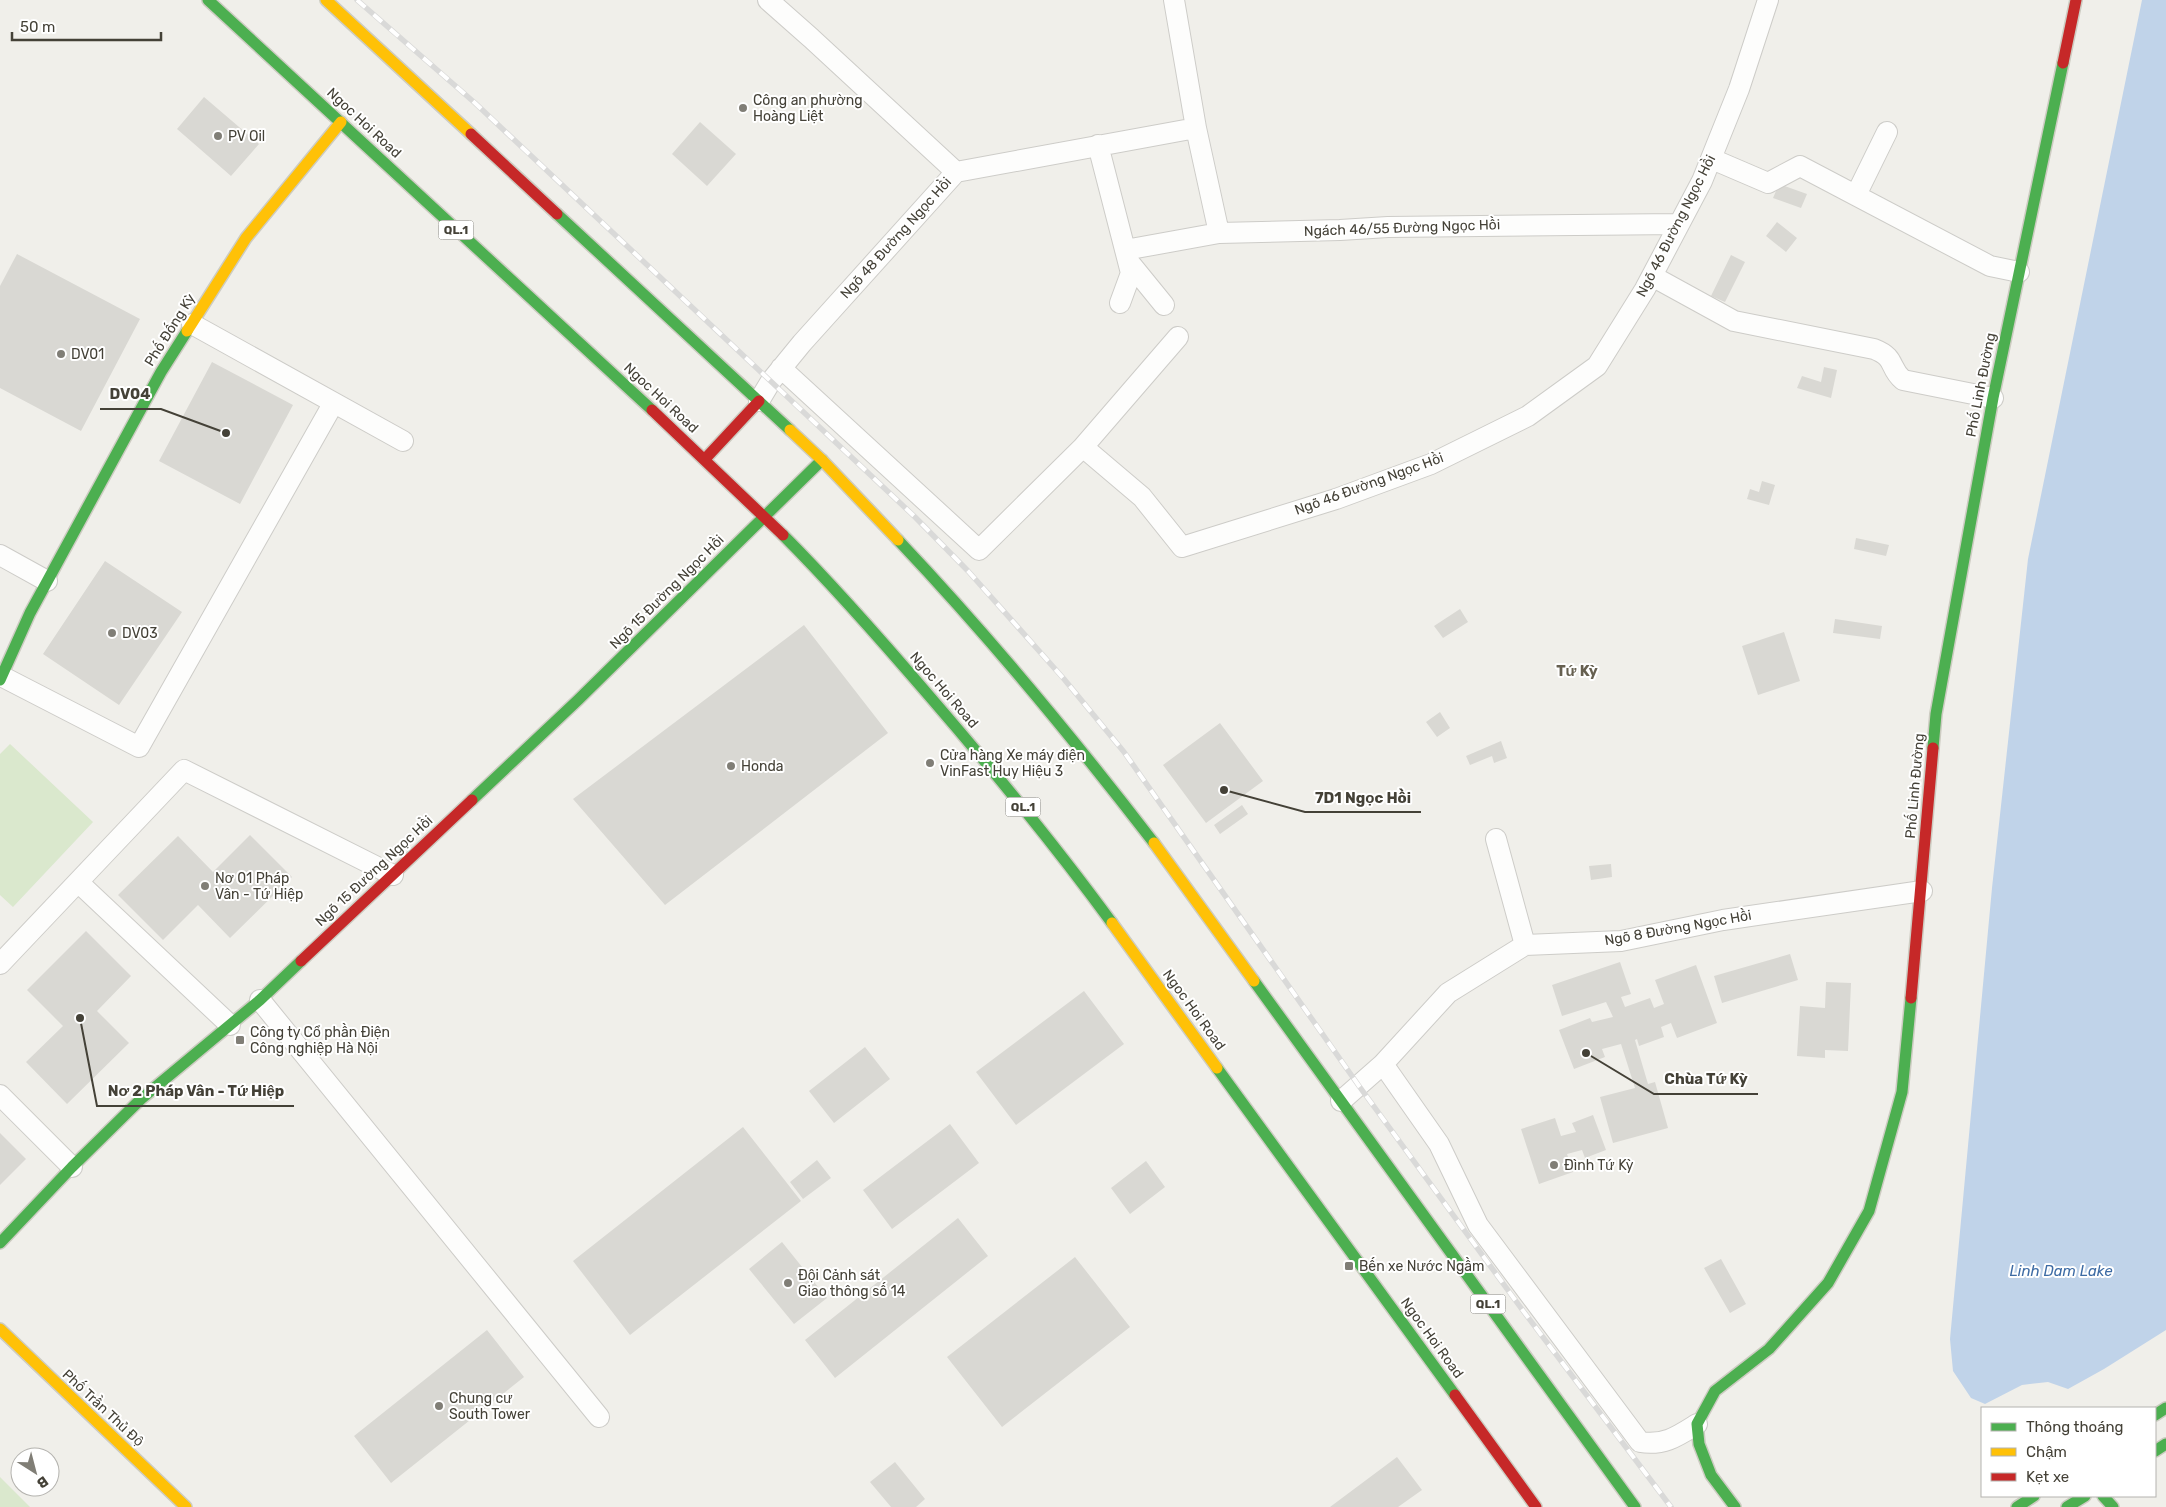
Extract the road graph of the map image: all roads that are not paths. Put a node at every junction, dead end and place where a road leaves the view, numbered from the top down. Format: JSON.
{"nodes":[{"id":1,"x":208,"y":0,"type":"edge"},
{"id":2,"x":326,"y":0,"type":"edge"},
{"id":3,"x":768,"y":0,"type":"edge"},
{"id":4,"x":1174,"y":0,"type":"edge"},
{"id":5,"x":1768,"y":0,"type":"edge"},
{"id":6,"x":2076,"y":0,"type":"edge"},
{"id":7,"x":341,"y":122,"type":"junction"},
{"id":8,"x":1887,"y":132,"type":"dead end"},
{"id":9,"x":1198,"y":133,"type":"junction"},
{"id":10,"x":1098,"y":145,"type":"junction"},
{"id":11,"x":1712,"y":159,"type":"junction"},
{"id":12,"x":956,"y":172,"type":"junction"},
{"id":13,"x":1856,"y":195,"type":"junction"},
{"id":14,"x":1680,"y":224,"type":"junction"},
{"id":15,"x":1219,"y":233,"type":"junction"},
{"id":16,"x":1129,"y":262,"type":"junction"},
{"id":17,"x":2019,"y":272,"type":"junction"},
{"id":18,"x":1652,"y":276,"type":"junction"},
{"id":19,"x":1120,"y":303,"type":"dead end"},
{"id":20,"x":1164,"y":305,"type":"dead end"},
{"id":21,"x":192,"y":324,"type":"junction"},
{"id":22,"x":1178,"y":337,"type":"dead end"},
{"id":23,"x":781,"y":368,"type":"junction"},
{"id":24,"x":1992,"y":398,"type":"junction"},
{"id":25,"x":759,"y":401,"type":"junction"},
{"id":26,"x":333,"y":404,"type":"junction"},
{"id":27,"x":403,"y":441,"type":"dead end"},
{"id":28,"x":1083,"y":447,"type":"junction"},
{"id":29,"x":705,"y":459,"type":"junction"},
{"id":30,"x":822,"y":460,"type":"junction"},
{"id":31,"x":765,"y":516,"type":"junction"},
{"id":32,"x":0,"y":555,"type":"edge"},
{"id":33,"x":48,"y":581,"type":"junction"},
{"id":34,"x":1,"y":678,"type":"edge"},
{"id":35,"x":1496,"y":839,"type":"dead end"},
{"id":36,"x":393,"y":875,"type":"junction"},
{"id":37,"x":78,"y":882,"type":"junction"},
{"id":38,"x":1922,"y":891,"type":"junction"},
{"id":39,"x":1525,"y":944,"type":"junction"},
{"id":40,"x":0,"y":964,"type":"edge"},
{"id":41,"x":260,"y":1000,"type":"junction"},
{"id":42,"x":230,"y":1025,"type":"junction"},
{"id":43,"x":1383,"y":1064,"type":"junction"},
{"id":44,"x":0,"y":1095,"type":"edge"},
{"id":45,"x":1341,"y":1101,"type":"junction"},
{"id":46,"x":72,"y":1167,"type":"junction"},
{"id":47,"x":0,"y":1243,"type":"edge"},
{"id":48,"x":0,"y":1329,"type":"edge"},
{"id":49,"x":599,"y":1417,"type":"dead end"},
{"id":50,"x":1697,"y":1424,"type":"junction"},
{"id":51,"x":2032,"y":1497,"type":"edge"},
{"id":52,"x":2083,"y":1497,"type":"edge"},
{"id":53,"x":2104,"y":1497,"type":"edge"},
{"id":54,"x":186,"y":1507,"type":"edge"},
{"id":55,"x":1536,"y":1507,"type":"edge"},
{"id":56,"x":1635,"y":1507,"type":"edge"},
{"id":57,"x":1735,"y":1507,"type":"edge"},
{"id":58,"x":2017,"y":1507,"type":"edge"},
{"id":59,"x":2067,"y":1507,"type":"edge"},
{"id":60,"x":2113,"y":1507,"type":"edge"}],
"edges":[{"from":1,"to":7,"type":"main road","name":"Ngoc Hoi Road","number":"QL.1"},
{"from":2,"to":25,"type":"main road","number":"QL.1"},
{"from":3,"to":12,"type":"street"},
{"from":4,"to":9,"type":"street"},
{"from":5,"to":11,"type":"street","name":"Ngõ 46 Đường Ngọc Hồi"},
{"from":6,"to":17,"type":"main road","name":"Phố Linh Đường"},
{"from":7,"to":21,"type":"main road","name":"Phố Đống Kỳ"},
{"from":7,"to":29,"type":"main road","name":"Ngoc Hoi Road","number":"QL.1"},
{"from":8,"to":13,"type":"street"},
{"from":9,"to":10,"type":"street","name":"Ngõ 48 Đường Ngọc Hồi"},
{"from":9,"to":15,"type":"street"},
{"from":10,"to":12,"type":"street","name":"Ngõ 48 Đường Ngọc Hồi"},
{"from":10,"to":16,"type":"street"},
{"from":11,"to":13,"type":"street"},
{"from":11,"to":14,"type":"street","name":"Ngõ 46 Đường Ngọc Hồi"},
{"from":12,"to":23,"type":"street","name":"Ngõ 48 Đường Ngọc Hồi"},
{"from":13,"to":17,"type":"street"},
{"from":14,"to":15,"type":"street","name":"Ngách 46/55 Đường Ngọc Hồi"},
{"from":14,"to":18,"type":"street","name":"Ngõ 46 Đường Ngọc Hồi"},
{"from":15,"to":16,"type":"street","name":"Ngách 46/55 Đường Ngọc Hồi"},
{"from":16,"to":19,"type":"street"},
{"from":16,"to":20,"type":"street"},
{"from":17,"to":24,"type":"main road","name":"Phố Linh Đường"},
{"from":18,"to":24,"type":"street"},
{"from":18,"to":28,"type":"street","name":"Ngõ 46 Đường Ngọc Hồi"},
{"from":21,"to":26,"type":"street"},
{"from":21,"to":33,"type":"main road","name":"Phố Đống Kỳ"},
{"from":22,"to":28,"type":"street"},
{"from":23,"to":25,"type":"street","name":"Ngõ 48 Đường Ngọc Hồi"},
{"from":23,"to":28,"type":"street"},
{"from":24,"to":38,"type":"main road","name":"Phố Linh Đường"},
{"from":25,"to":29,"type":"main road"},
{"from":25,"to":30,"type":"main road","number":"QL.1"},
{"from":26,"to":27,"type":"street"},
{"from":26,"to":34,"type":"street"},
{"from":29,"to":31,"type":"main road","name":"Ngoc Hoi Road","number":"QL.1"},
{"from":30,"to":31,"type":"main road","name":"Ngõ 15 Đường Ngọc Hồi"},
{"from":30,"to":45,"type":"main road","number":"QL.1"},
{"from":31,"to":36,"type":"main road","name":"Ngõ 15 Đường Ngọc Hồi"},
{"from":31,"to":55,"type":"main road","name":"Ngoc Hoi Road","number":"QL.1"},
{"from":32,"to":33,"type":"street"},
{"from":33,"to":34,"type":"main road","name":"Phố Đống Kỳ"},
{"from":35,"to":39,"type":"street"},
{"from":36,"to":37,"type":"street"},
{"from":36,"to":41,"type":"main road","name":"Ngõ 15 Đường Ngọc Hồi"},
{"from":37,"to":40,"type":"street"},
{"from":37,"to":42,"type":"street"},
{"from":38,"to":39,"type":"street","name":"Ngõ 8 Đường Ngọc Hồi"},
{"from":38,"to":50,"type":"main road","name":"Phố Linh Đường"},
{"from":39,"to":43,"type":"street"},
{"from":41,"to":42,"type":"main road","name":"Ngõ 15 Đường Ngọc Hồi"},
{"from":41,"to":49,"type":"street"},
{"from":42,"to":46,"type":"main road","name":"Ngõ 15 Đường Ngọc Hồi"},
{"from":43,"to":45,"type":"street"},
{"from":43,"to":50,"type":"street"},
{"from":44,"to":46,"type":"street"},
{"from":45,"to":56,"type":"main road","number":"QL.1"},
{"from":46,"to":47,"type":"main road","name":"Ngõ 15 Đường Ngọc Hồi"},
{"from":48,"to":54,"type":"main road","name":"Phố Trần Thủ Độ"},
{"from":50,"to":57,"type":"main road"},
{"from":51,"to":58,"type":"main road"},
{"from":52,"to":59,"type":"main road"},
{"from":53,"to":60,"type":"main road"}]}
